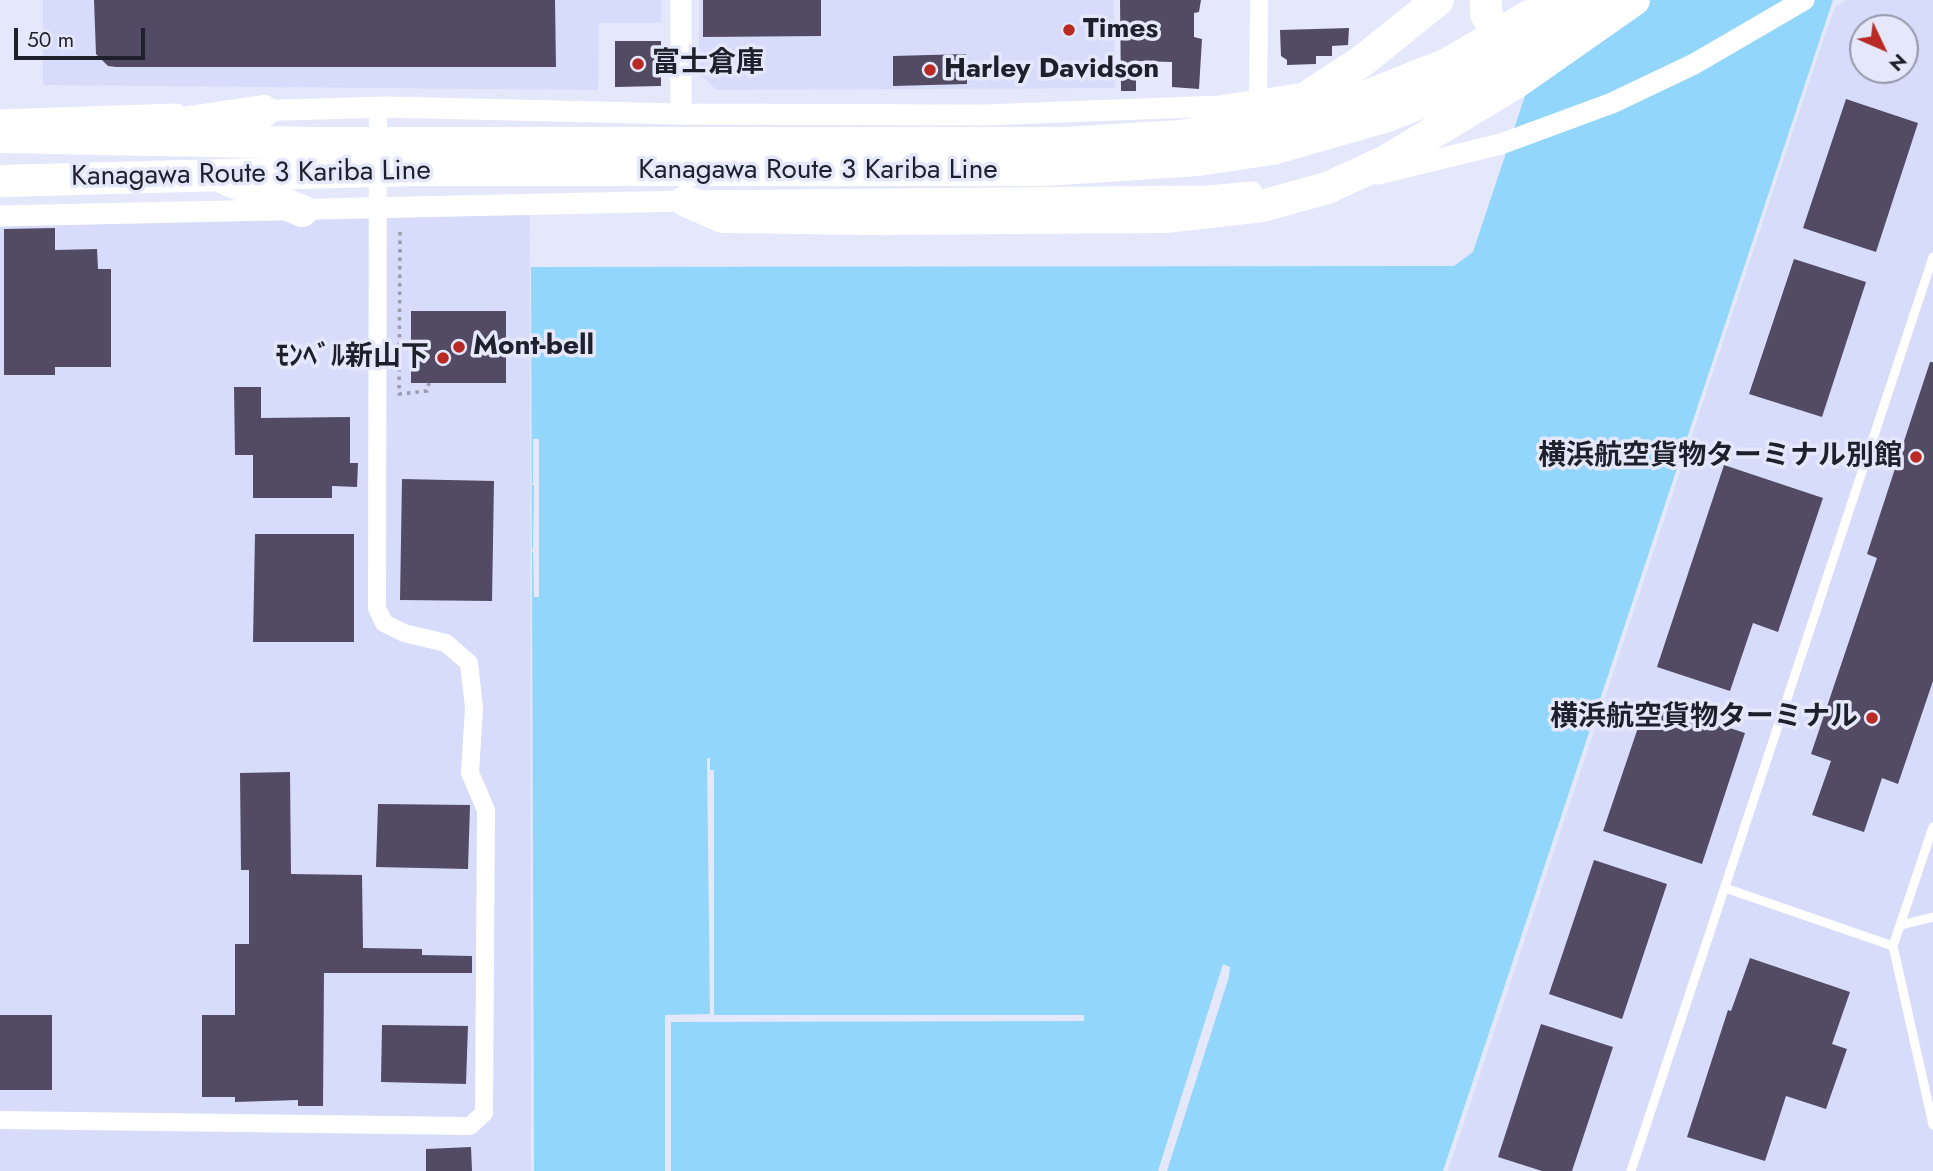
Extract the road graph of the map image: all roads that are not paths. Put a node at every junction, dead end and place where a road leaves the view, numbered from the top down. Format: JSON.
{"nodes":[{"id":1,"x":681,"y":0,"type":"edge"},
{"id":2,"x":1259,"y":0,"type":"edge"},
{"id":3,"x":1438,"y":0,"type":"edge"},
{"id":4,"x":1486,"y":0,"type":"edge"},
{"id":5,"x":1557,"y":0,"type":"edge"},
{"id":6,"x":1600,"y":0,"type":"edge"},
{"id":7,"x":1634,"y":0,"type":"edge"},
{"id":8,"x":1641,"y":0,"type":"edge"},
{"id":9,"x":1804,"y":0,"type":"edge"},
{"id":10,"x":1541,"y":46,"type":"junction"},
{"id":11,"x":1313,"y":93,"type":"junction"},
{"id":12,"x":1258,"y":102,"type":"junction"},
{"id":13,"x":378,"y":108,"type":"junction"},
{"id":14,"x":264,"y":111,"type":"junction"},
{"id":15,"x":681,"y":114,"type":"junction"},
{"id":16,"x":0,"y":122,"type":"edge"},
{"id":17,"x":0,"y":137,"type":"edge"},
{"id":18,"x":314,"y":142,"type":"junction"},
{"id":19,"x":0,"y":149,"type":"edge"},
{"id":20,"x":0,"y":166,"type":"edge"},
{"id":21,"x":116,"y":177,"type":"junction"},
{"id":22,"x":0,"y":181,"type":"edge"},
{"id":23,"x":0,"y":191,"type":"edge"},
{"id":24,"x":685,"y":201,"type":"junction"},
{"id":25,"x":378,"y":209,"type":"junction"},
{"id":26,"x":302,"y":211,"type":"junction"},
{"id":27,"x":0,"y":216,"type":"edge"},
{"id":28,"x":1933,"y":257,"type":"edge"},
{"id":29,"x":1933,"y":827,"type":"edge"},
{"id":30,"x":1725,"y":888,"type":"junction"},
{"id":31,"x":1933,"y":917,"type":"edge"},
{"id":32,"x":1901,"y":925,"type":"junction"},
{"id":33,"x":1893,"y":946,"type":"junction"},
{"id":34,"x":0,"y":1120,"type":"edge"},
{"id":35,"x":1933,"y":1125,"type":"edge"},
{"id":36,"x":1631,"y":1171,"type":"edge"}],
"edges":[{"from":1,"to":15,"type":"street"},
{"from":2,"to":12,"type":"street"},
{"from":3,"to":11,"type":"highway"},
{"from":4,"to":10,"type":"highway"},
{"from":5,"to":18,"type":"highway","name":"Kanagawa Route 3 Kariba Line"},
{"from":6,"to":21,"type":"highway","name":"Kanagawa Route 3 Kariba Line"},
{"from":7,"to":24,"type":"highway"},
{"from":8,"to":10,"type":"street"},
{"from":9,"to":24,"type":"street"},
{"from":10,"to":11,"type":"street"},
{"from":11,"to":12,"type":"street"},
{"from":12,"to":15,"type":"street"},
{"from":13,"to":14,"type":"street"},
{"from":13,"to":15,"type":"street"},
{"from":13,"to":25,"type":"street"},
{"from":14,"to":16,"type":"street"},
{"from":14,"to":19,"type":"highway"},
{"from":15,"to":24,"type":"street"},
{"from":16,"to":18,"type":"highway"},
{"from":17,"to":18,"type":"highway","name":"Kanagawa Route 3 Kariba Line"},
{"from":20,"to":26,"type":"highway"},
{"from":21,"to":22,"type":"highway","name":"Kanagawa Route 3 Kariba Line"},
{"from":21,"to":23,"type":"highway"},
{"from":24,"to":25,"type":"street"},
{"from":25,"to":26,"type":"street"},
{"from":25,"to":34,"type":"street"},
{"from":26,"to":27,"type":"street"},
{"from":28,"to":30,"type":"lane"},
{"from":29,"to":32,"type":"lane"},
{"from":30,"to":33,"type":"lane"},
{"from":30,"to":36,"type":"lane"},
{"from":31,"to":32,"type":"lane"},
{"from":32,"to":33,"type":"lane"},
{"from":33,"to":35,"type":"lane"}]}
